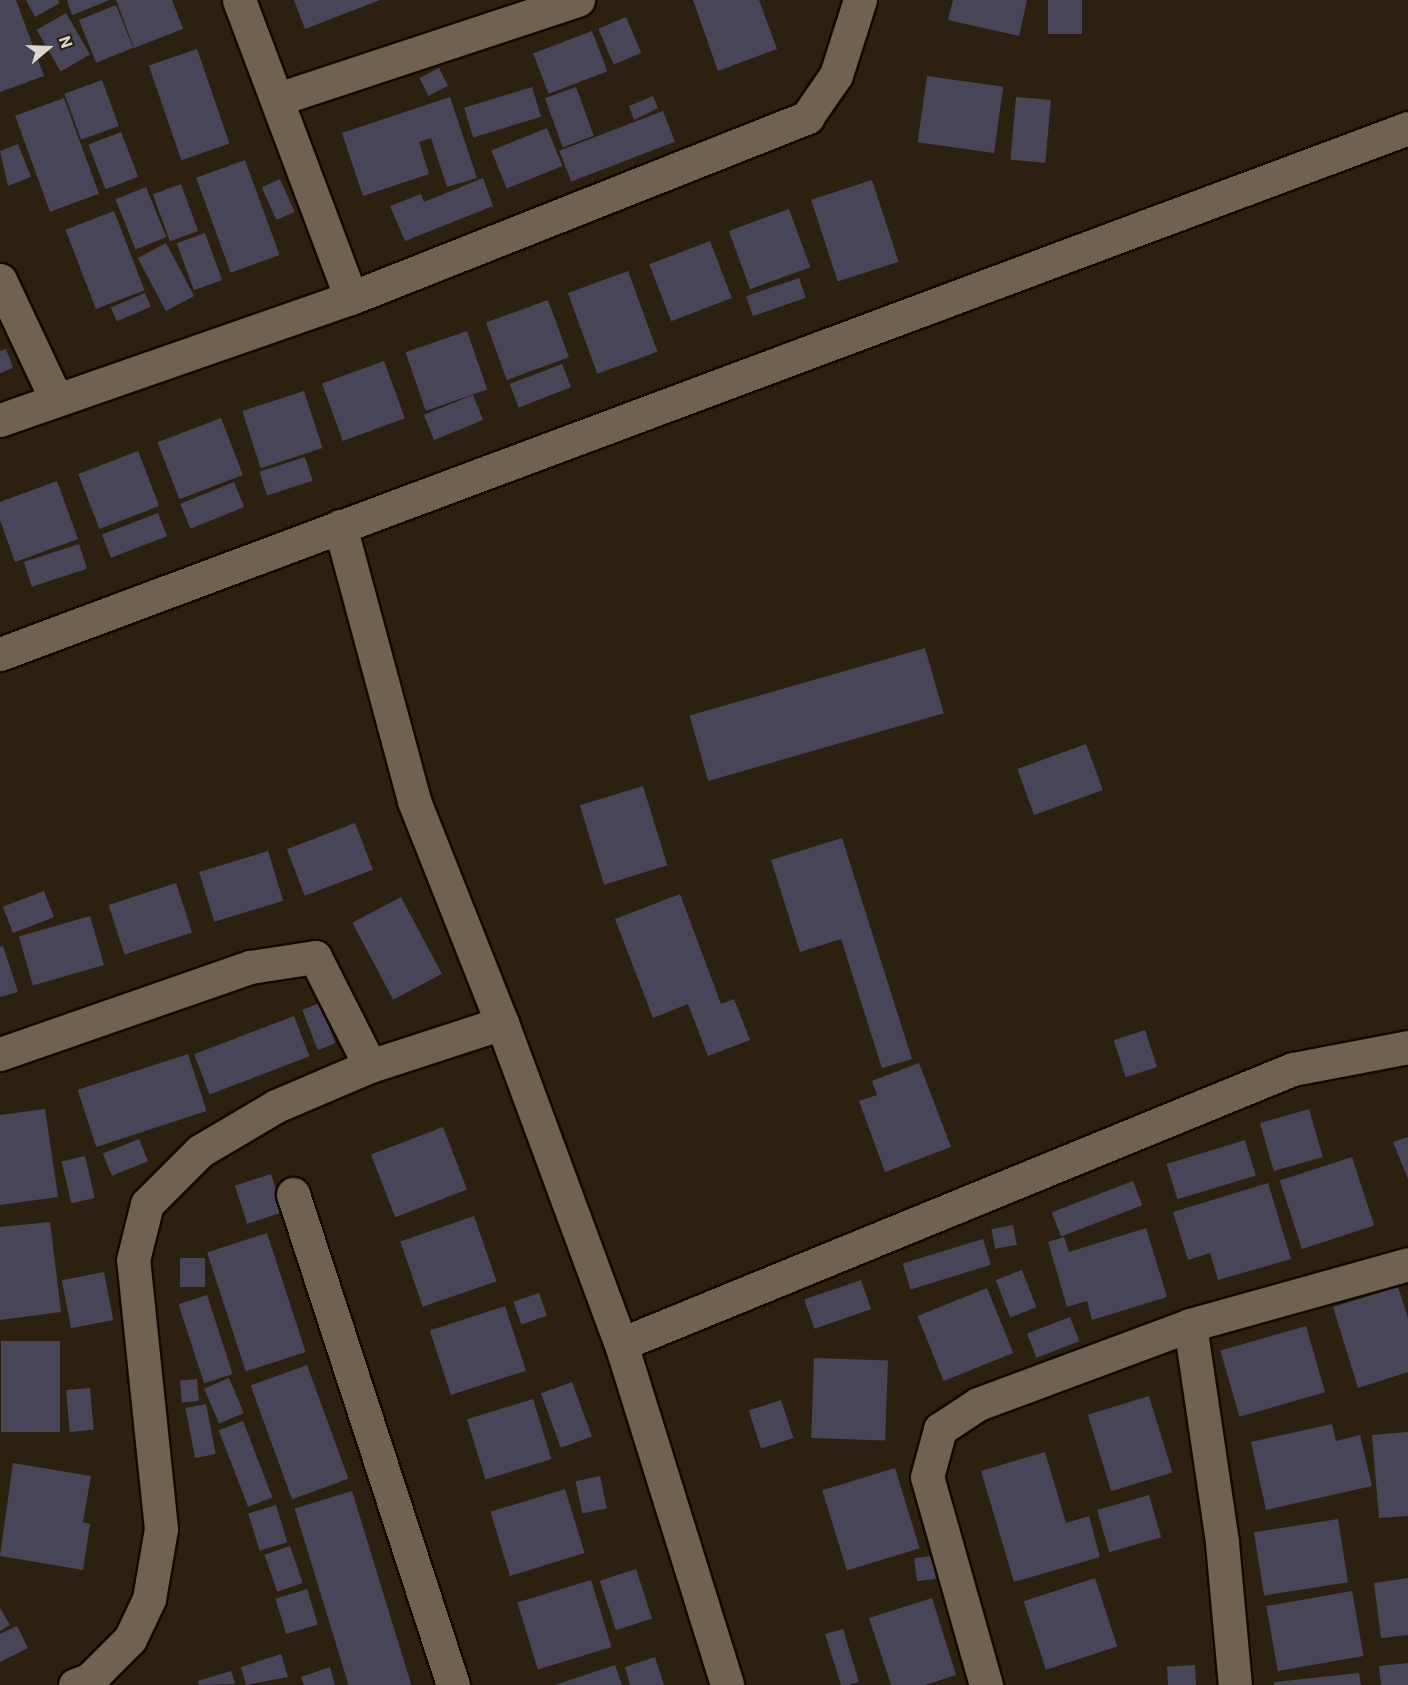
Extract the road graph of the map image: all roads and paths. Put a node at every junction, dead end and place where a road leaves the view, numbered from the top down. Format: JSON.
{"nodes":[{"id":1,"x":238,"y":0,"type":"edge"},
{"id":2,"x":578,"y":0,"type":"edge"},
{"id":3,"x":860,"y":0,"type":"edge"},
{"id":4,"x":278,"y":99,"type":"junction"},
{"id":5,"x":1408,"y":128,"type":"edge"},
{"id":6,"x":0,"y":280,"type":"edge"},
{"id":7,"x":351,"y":298,"type":"junction"},
{"id":8,"x":56,"y":399,"type":"junction"},
{"id":9,"x":0,"y":420,"type":"edge"},
{"id":10,"x":340,"y":526,"type":"junction"},
{"id":11,"x":0,"y":654,"type":"edge"},
{"id":12,"x":502,"y":1023,"type":"junction"},
{"id":13,"x":1408,"y":1047,"type":"edge"},
{"id":14,"x":0,"y":1054,"type":"edge"},
{"id":15,"x":370,"y":1066,"type":"junction"},
{"id":16,"x":293,"y":1194,"type":"dead end"},
{"id":17,"x":1408,"y":1264,"type":"edge"},
{"id":18,"x":1190,"y":1325,"type":"junction"},
{"id":19,"x":621,"y":1344,"type":"junction"},
{"id":20,"x":75,"y":1685,"type":"edge"},
{"id":21,"x":453,"y":1685,"type":"edge"},
{"id":22,"x":727,"y":1685,"type":"edge"},
{"id":23,"x":986,"y":1685,"type":"edge"},
{"id":24,"x":1235,"y":1685,"type":"edge"}],
"edges":[{"from":1,"to":4,"type":"street"},
{"from":2,"to":4,"type":"street"},
{"from":3,"to":7,"type":"street"},
{"from":4,"to":7,"type":"street"},
{"from":5,"to":10,"type":"street"},
{"from":6,"to":8,"type":"street"},
{"from":7,"to":8,"type":"street"},
{"from":8,"to":9,"type":"street"},
{"from":10,"to":11,"type":"street"},
{"from":10,"to":12,"type":"street"},
{"from":12,"to":15,"type":"street"},
{"from":12,"to":19,"type":"street"},
{"from":13,"to":19,"type":"street"},
{"from":14,"to":15,"type":"street"},
{"from":15,"to":20,"type":"street"},
{"from":16,"to":21,"type":"street"},
{"from":17,"to":18,"type":"street"},
{"from":18,"to":23,"type":"street"},
{"from":18,"to":24,"type":"street"},
{"from":19,"to":22,"type":"street"}]}
